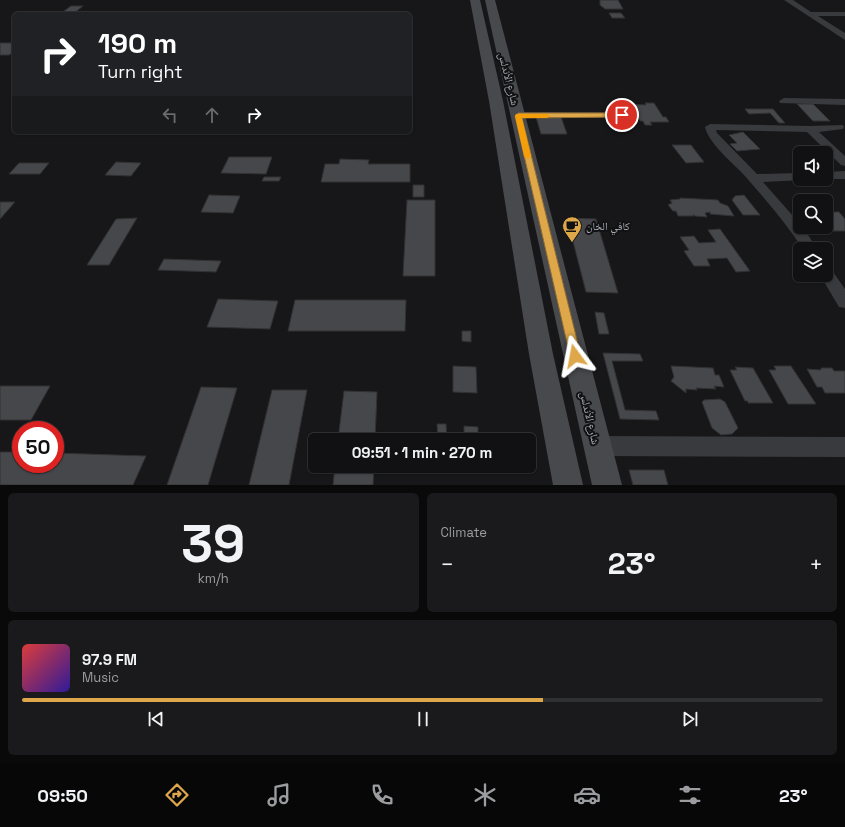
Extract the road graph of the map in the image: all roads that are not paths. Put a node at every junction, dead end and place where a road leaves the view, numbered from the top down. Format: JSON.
{"nodes":[{"id":1,"x":475,"y":0,"type":"edge"},
{"id":2,"x":490,"y":0,"type":"edge"},
{"id":3,"x":788,"y":0,"type":"edge"},
{"id":4,"x":809,"y":14,"type":"junction"},
{"id":5,"x":845,"y":14,"type":"edge"},
{"id":6,"x":845,"y":37,"type":"edge"},
{"id":7,"x":784,"y":102,"type":"dead end"},
{"id":8,"x":845,"y":102,"type":"edge"},
{"id":9,"x":622,"y":115,"type":"dead end"},
{"id":10,"x":518,"y":116,"type":"junction"},
{"id":11,"x":839,"y":127,"type":"dead end"},
{"id":12,"x":810,"y":129,"type":"junction"},
{"id":13,"x":845,"y":162,"type":"edge"},
{"id":14,"x":845,"y":175,"type":"edge"},
{"id":15,"x":793,"y":176,"type":"edge"},
{"id":16,"x":833,"y":176,"type":"edge"},
{"id":17,"x":753,"y":178,"type":"junction"},
{"id":18,"x":805,"y":242,"type":"edge"},
{"id":19,"x":832,"y":282,"type":"edge"},
{"id":20,"x":845,"y":302,"type":"edge"},
{"id":21,"x":597,"y":446,"type":"junction"},
{"id":22,"x":845,"y":447,"type":"edge"},
{"id":23,"x":568,"y":485,"type":"edge"},
{"id":24,"x":606,"y":485,"type":"edge"}],
"edges":[{"from":1,"to":23,"type":"main road","name":"شارع الأندلس"},
{"from":2,"to":10,"type":"main road","name":"شارع الأندلس"},
{"from":3,"to":4,"type":"street"},
{"from":4,"to":5,"type":"street"},
{"from":4,"to":6,"type":"street"},
{"from":7,"to":8,"type":"street"},
{"from":9,"to":10,"type":"street"},
{"from":10,"to":21,"type":"main road","name":"شارع الأندلس"},
{"from":11,"to":12,"type":"street"},
{"from":12,"to":13,"type":"street"},
{"from":12,"to":17,"type":"street"},
{"from":14,"to":16,"type":"street"},
{"from":15,"to":17,"type":"street"},
{"from":17,"to":18,"type":"street"},
{"from":19,"to":20,"type":"street"},
{"from":21,"to":22,"type":"street"},
{"from":21,"to":24,"type":"main road","name":"شارع الأندلس"}]}
